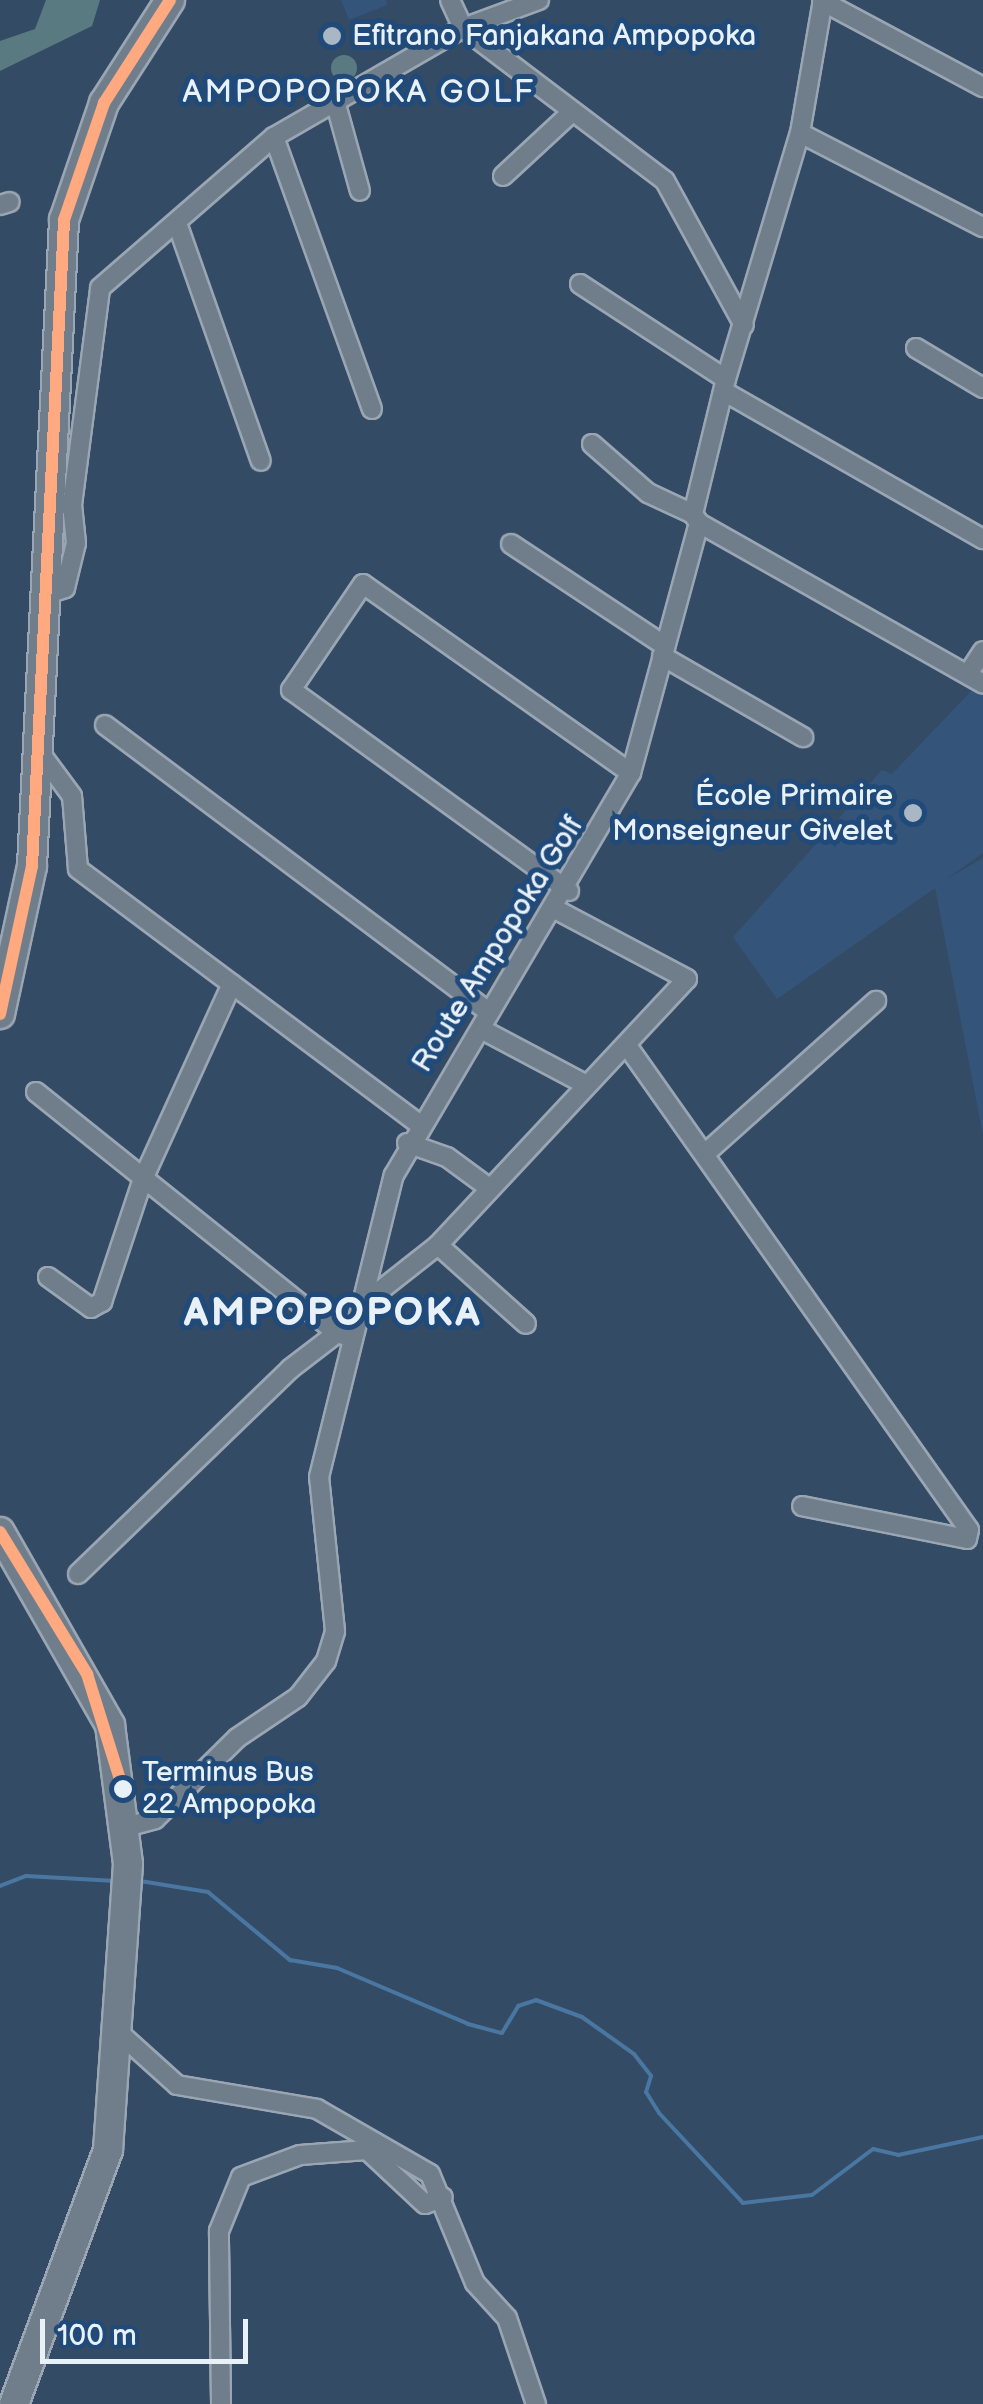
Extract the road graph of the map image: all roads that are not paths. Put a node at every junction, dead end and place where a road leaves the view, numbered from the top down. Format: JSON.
{"nodes":[{"id":1,"x":170,"y":0,"type":"edge"},
{"id":2,"x":450,"y":0,"type":"edge"},
{"id":3,"x":540,"y":0,"type":"edge"},
{"id":4,"x":822,"y":0,"type":"edge"},
{"id":5,"x":463,"y":28,"type":"junction"},
{"id":6,"x":983,"y":87,"type":"edge"},
{"id":7,"x":335,"y":101,"type":"junction"},
{"id":8,"x":570,"y":114,"type":"junction"},
{"id":9,"x":800,"y":133,"type":"junction"},
{"id":10,"x":274,"y":137,"type":"junction"},
{"id":11,"x":502,"y":176,"type":"dead end"},
{"id":12,"x":360,"y":191,"type":"dead end"},
{"id":13,"x":178,"y":222,"type":"junction"},
{"id":14,"x":983,"y":227,"type":"edge"},
{"id":15,"x":580,"y":284,"type":"dead end"},
{"id":16,"x":744,"y":325,"type":"junction"},
{"id":17,"x":916,"y":348,"type":"dead end"},
{"id":18,"x":725,"y":386,"type":"junction"},
{"id":19,"x":983,"y":388,"type":"edge"},
{"id":20,"x":372,"y":409,"type":"dead end"},
{"id":21,"x":592,"y":444,"type":"dead end"},
{"id":22,"x":261,"y":461,"type":"dead end"},
{"id":23,"x":696,"y":518,"type":"junction"},
{"id":24,"x":983,"y":539,"type":"edge"},
{"id":25,"x":511,"y":544,"type":"dead end"},
{"id":26,"x":47,"y":594,"type":"junction"},
{"id":27,"x":663,"y":651,"type":"junction"},
{"id":28,"x":983,"y":651,"type":"edge"},
{"id":29,"x":976,"y":679,"type":"edge"},
{"id":30,"x":105,"y":725,"type":"dead end"},
{"id":31,"x":802,"y":738,"type":"dead end"},
{"id":32,"x":40,"y":754,"type":"junction"},
{"id":33,"x":630,"y":773,"type":"junction"},
{"id":34,"x":569,"y":892,"type":"junction"},
{"id":35,"x":555,"y":908,"type":"junction"},
{"id":36,"x":232,"y":984,"type":"junction"},
{"id":37,"x":876,"y":1001,"type":"dead end"},
{"id":38,"x":0,"y":1014,"type":"edge"},
{"id":39,"x":485,"y":1021,"type":"junction"},
{"id":40,"x":628,"y":1048,"type":"junction"},
{"id":41,"x":585,"y":1084,"type":"junction"},
{"id":42,"x":36,"y":1092,"type":"dead end"},
{"id":43,"x":419,"y":1124,"type":"junction"},
{"id":44,"x":408,"y":1143,"type":"junction"},
{"id":45,"x":707,"y":1152,"type":"junction"},
{"id":46,"x":143,"y":1179,"type":"junction"},
{"id":47,"x":489,"y":1188,"type":"junction"},
{"id":48,"x":438,"y":1245,"type":"junction"},
{"id":49,"x":48,"y":1277,"type":"dead end"},
{"id":50,"x":362,"y":1304,"type":"junction"},
{"id":51,"x":526,"y":1324,"type":"dead end"},
{"id":52,"x":342,"y":1335,"type":"junction"},
{"id":53,"x":802,"y":1506,"type":"dead end"},
{"id":54,"x":0,"y":1532,"type":"edge"},
{"id":55,"x":975,"y":1541,"type":"edge"},
{"id":56,"x":78,"y":1574,"type":"dead end"},
{"id":57,"x":126,"y":1826,"type":"junction"},
{"id":58,"x":116,"y":2030,"type":"junction"},
{"id":59,"x":443,"y":2197,"type":"junction"},
{"id":60,"x":14,"y":2404,"type":"edge"},
{"id":61,"x":221,"y":2404,"type":"edge"},
{"id":62,"x":536,"y":2404,"type":"edge"}],
"edges":[{"from":1,"to":26,"type":"main road"},
{"from":2,"to":5,"type":"street"},
{"from":3,"to":5,"type":"street"},
{"from":4,"to":6,"type":"street"},
{"from":4,"to":9,"type":"street","name":"Route Ampopoka Golf"},
{"from":5,"to":7,"type":"street"},
{"from":5,"to":8,"type":"street"},
{"from":7,"to":10,"type":"street"},
{"from":7,"to":12,"type":"street"},
{"from":8,"to":11,"type":"street"},
{"from":8,"to":16,"type":"street"},
{"from":9,"to":14,"type":"street"},
{"from":9,"to":16,"type":"street","name":"Route Ampopoka Golf"},
{"from":10,"to":13,"type":"street"},
{"from":10,"to":20,"type":"street"},
{"from":13,"to":22,"type":"street"},
{"from":13,"to":26,"type":"street"},
{"from":15,"to":18,"type":"street"},
{"from":16,"to":18,"type":"street","name":"Route Ampopoka Golf"},
{"from":17,"to":19,"type":"street"},
{"from":18,"to":23,"type":"street","name":"Route Ampopoka Golf"},
{"from":18,"to":24,"type":"street"},
{"from":21,"to":23,"type":"street"},
{"from":23,"to":27,"type":"street","name":"Route Ampopoka Golf"},
{"from":23,"to":29,"type":"street"},
{"from":25,"to":27,"type":"street"},
{"from":26,"to":32,"type":"main road"},
{"from":27,"to":31,"type":"street"},
{"from":27,"to":33,"type":"street","name":"Route Ampopoka Golf"},
{"from":28,"to":29,"type":"street"},
{"from":30,"to":39,"type":"street"},
{"from":32,"to":36,"type":"street"},
{"from":32,"to":38,"type":"main road"},
{"from":33,"to":34,"type":"street","name":"Route Ampopoka Golf"},
{"from":33,"to":34,"type":"street"},
{"from":34,"to":35,"type":"street","name":"Route Ampopoka Golf"},
{"from":35,"to":39,"type":"street","name":"Route Ampopoka Golf"},
{"from":35,"to":40,"type":"street"},
{"from":36,"to":43,"type":"street"},
{"from":36,"to":46,"type":"street"},
{"from":37,"to":45,"type":"street"},
{"from":39,"to":41,"type":"street"},
{"from":39,"to":43,"type":"street","name":"Route Ampopoka Golf"},
{"from":40,"to":41,"type":"street"},
{"from":40,"to":45,"type":"street"},
{"from":41,"to":47,"type":"street"},
{"from":42,"to":46,"type":"street"},
{"from":43,"to":44,"type":"street","name":"Route Ampopoka Golf"},
{"from":44,"to":47,"type":"street"},
{"from":44,"to":50,"type":"street","name":"Route Ampopoka Golf"},
{"from":45,"to":55,"type":"street"},
{"from":46,"to":49,"type":"street"},
{"from":46,"to":52,"type":"street"},
{"from":47,"to":48,"type":"street"},
{"from":48,"to":50,"type":"street"},
{"from":48,"to":51,"type":"street"},
{"from":50,"to":52,"type":"street","name":"Route Ampopoka Golf"},
{"from":52,"to":56,"type":"street"},
{"from":52,"to":57,"type":"street","name":"Route Ampopoka Golf"},
{"from":53,"to":55,"type":"street"},
{"from":54,"to":57,"type":"main road"},
{"from":57,"to":58,"type":"main road"},
{"from":58,"to":59,"type":"street"},
{"from":58,"to":60,"type":"main road"},
{"from":59,"to":61,"type":"street"},
{"from":59,"to":62,"type":"street"}]}
